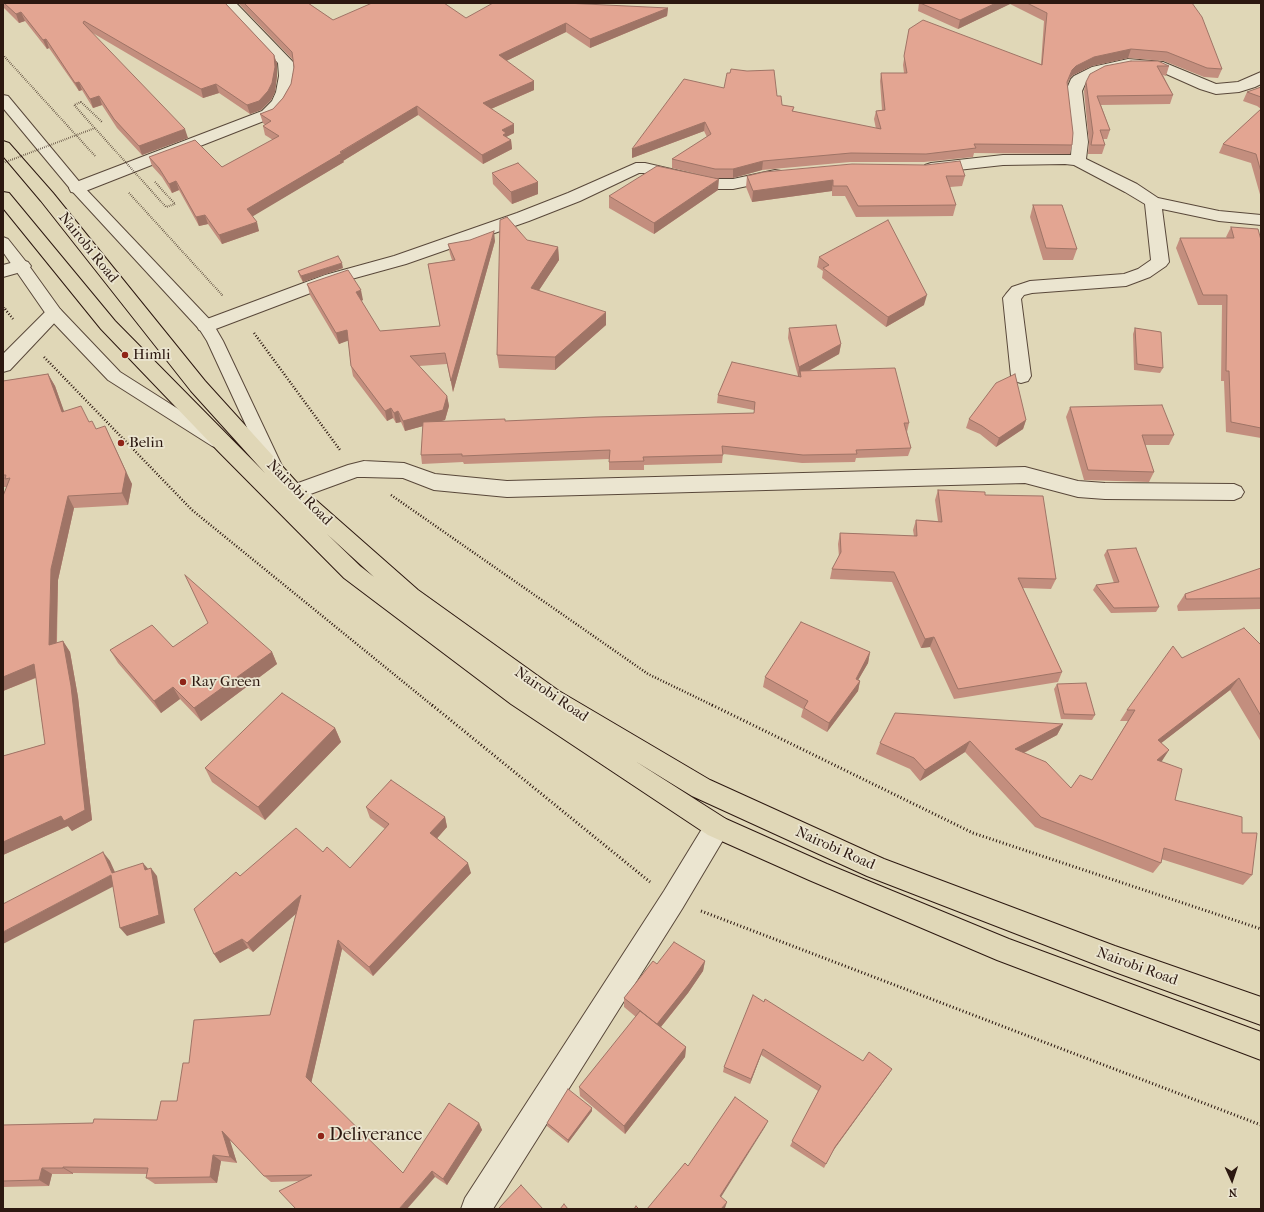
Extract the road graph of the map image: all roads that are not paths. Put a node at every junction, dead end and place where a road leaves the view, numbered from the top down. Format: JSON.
{"nodes":[{"id":1,"x":228,"y":3,"type":"edge"},
{"id":2,"x":1261,"y":77,"type":"edge"},
{"id":3,"x":3,"y":99,"type":"edge"},
{"id":4,"x":3,"y":146,"type":"edge"},
{"id":5,"x":1078,"y":161,"type":"junction"},
{"id":6,"x":916,"y":169,"type":"edge"},
{"id":7,"x":792,"y":172,"type":"edge"},
{"id":8,"x":78,"y":188,"type":"junction"},
{"id":9,"x":3,"y":197,"type":"edge"},
{"id":10,"x":1153,"y":202,"type":"junction"},
{"id":11,"x":1261,"y":220,"type":"edge"},
{"id":12,"x":3,"y":242,"type":"edge"},
{"id":13,"x":22,"y":266,"type":"junction"},
{"id":14,"x":3,"y":271,"type":"edge"},
{"id":15,"x":54,"y":313,"type":"junction"},
{"id":16,"x":206,"y":326,"type":"junction"},
{"id":17,"x":3,"y":365,"type":"edge"},
{"id":18,"x":1021,"y":376,"type":"dead end"},
{"id":19,"x":226,"y":447,"type":"junction"},
{"id":20,"x":276,"y":472,"type":"junction"},
{"id":21,"x":294,"y":492,"type":"junction"},
{"id":22,"x":1234,"y":492,"type":"dead end"},
{"id":23,"x":717,"y":826,"type":"junction"},
{"id":24,"x":1261,"y":1011,"type":"edge"},
{"id":25,"x":1261,"y":1046,"type":"edge"},
{"id":26,"x":476,"y":1209,"type":"edge"}],
"edges":[{"from":1,"to":8,"type":"street"},
{"from":2,"to":5,"type":"street"},
{"from":3,"to":8,"type":"lane"},
{"from":4,"to":20,"type":"highway","name":"Nairobi Road"},
{"from":5,"to":6,"type":"street"},
{"from":5,"to":10,"type":"street"},
{"from":7,"to":16,"type":"street"},
{"from":8,"to":16,"type":"lane"},
{"from":9,"to":19,"type":"highway","name":"Nairobi Road"},
{"from":10,"to":11,"type":"street"},
{"from":10,"to":18,"type":"street"},
{"from":12,"to":13,"type":"lane"},
{"from":13,"to":14,"type":"street"},
{"from":13,"to":15,"type":"lane"},
{"from":15,"to":17,"type":"street"},
{"from":15,"to":19,"type":"lane"},
{"from":16,"to":20,"type":"lane"},
{"from":19,"to":23,"type":"highway","name":"Nairobi Road"},
{"from":20,"to":21,"type":"highway","name":"Nairobi Road"},
{"from":21,"to":22,"type":"street"},
{"from":21,"to":24,"type":"highway","name":"Nairobi Road"},
{"from":23,"to":25,"type":"highway","name":"Nairobi Road"},
{"from":23,"to":26,"type":"street"}]}
